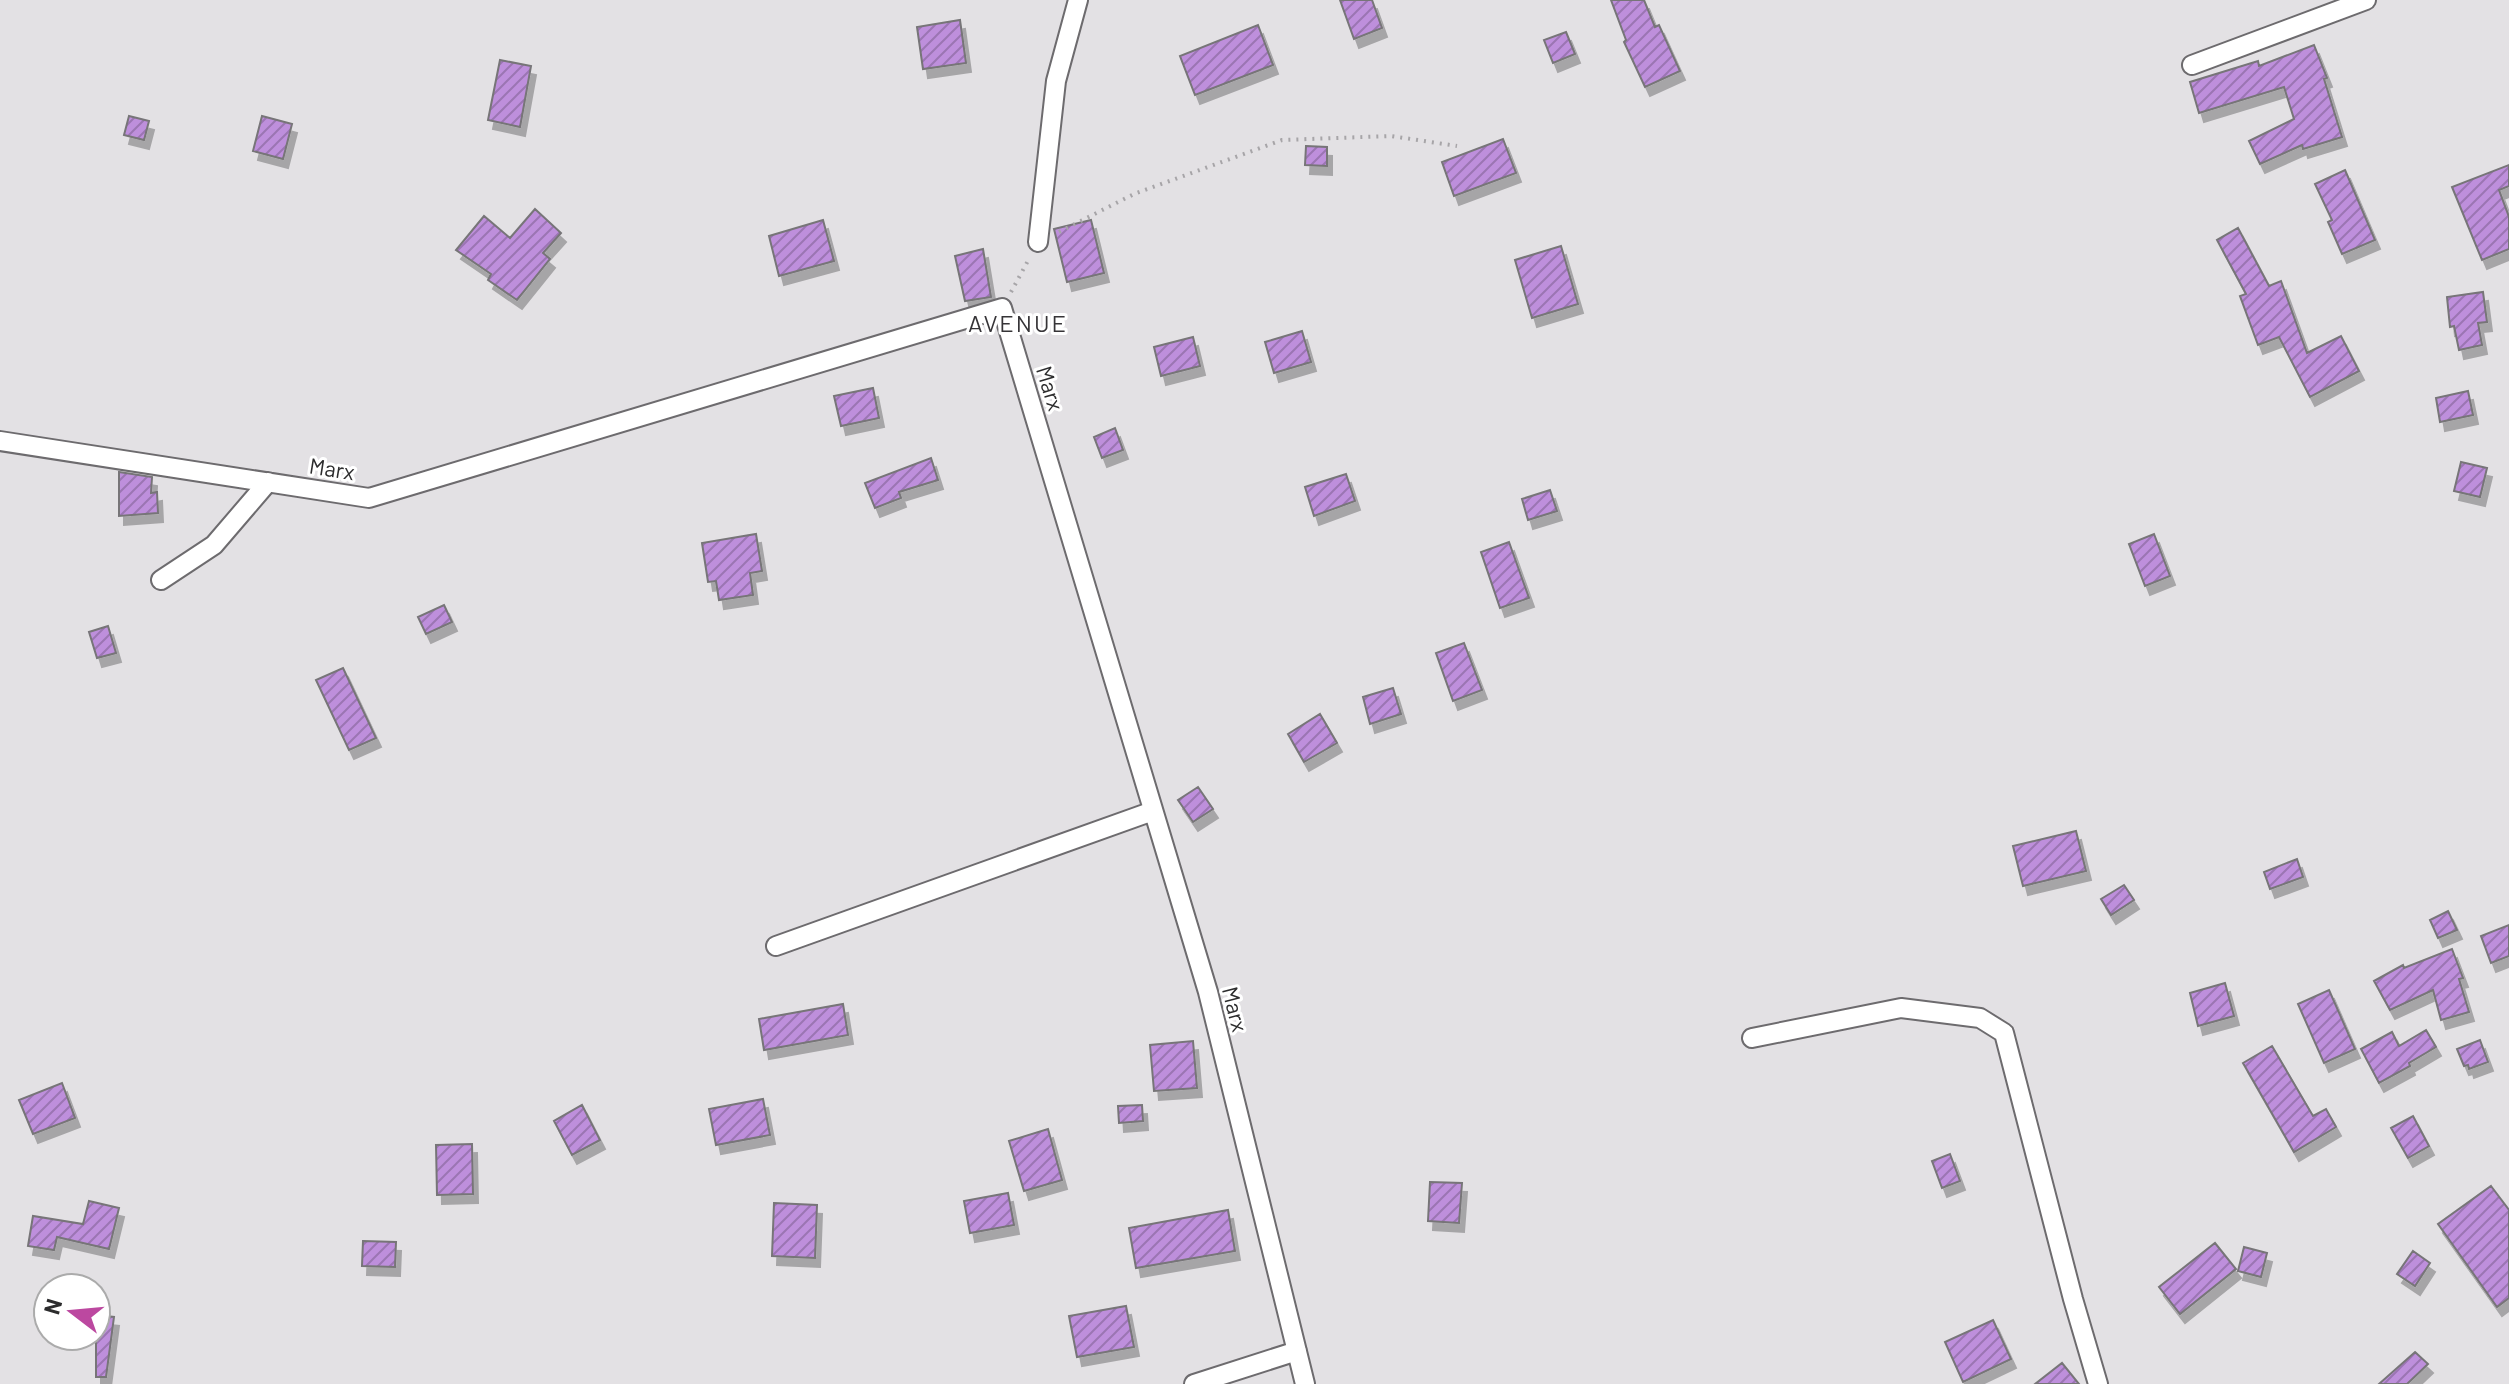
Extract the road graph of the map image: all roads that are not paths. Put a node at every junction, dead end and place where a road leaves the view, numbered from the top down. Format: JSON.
{"nodes":[{"id":1,"x":1078,"y":0,"type":"edge"},
{"id":2,"x":2366,"y":0,"type":"edge"},
{"id":3,"x":2192,"y":65,"type":"dead end"},
{"id":4,"x":1038,"y":242,"type":"road end"},
{"id":5,"x":0,"y":441,"type":"edge"},
{"id":6,"x":268,"y":482,"type":"junction"},
{"id":7,"x":161,"y":580,"type":"dead end"},
{"id":8,"x":1153,"y":811,"type":"junction"},
{"id":9,"x":776,"y":946,"type":"dead end"},
{"id":10,"x":1752,"y":1038,"type":"dead end"},
{"id":11,"x":1297,"y":1351,"type":"junction"},
{"id":12,"x":1194,"y":1384,"type":"edge"},
{"id":13,"x":1305,"y":1384,"type":"edge"},
{"id":14,"x":2098,"y":1384,"type":"edge"}],
"edges":[{"from":1,"to":4,"type":"street"},
{"from":2,"to":3,"type":"street"},
{"from":5,"to":6,"type":"street","name":"Marx"},
{"from":6,"to":7,"type":"street"},
{"from":6,"to":8,"type":"street","name":"Marx"},
{"from":8,"to":9,"type":"street"},
{"from":8,"to":11,"type":"street","name":"Marx"},
{"from":10,"to":14,"type":"street"},
{"from":11,"to":12,"type":"street"},
{"from":11,"to":13,"type":"street","name":"Marx"}]}
